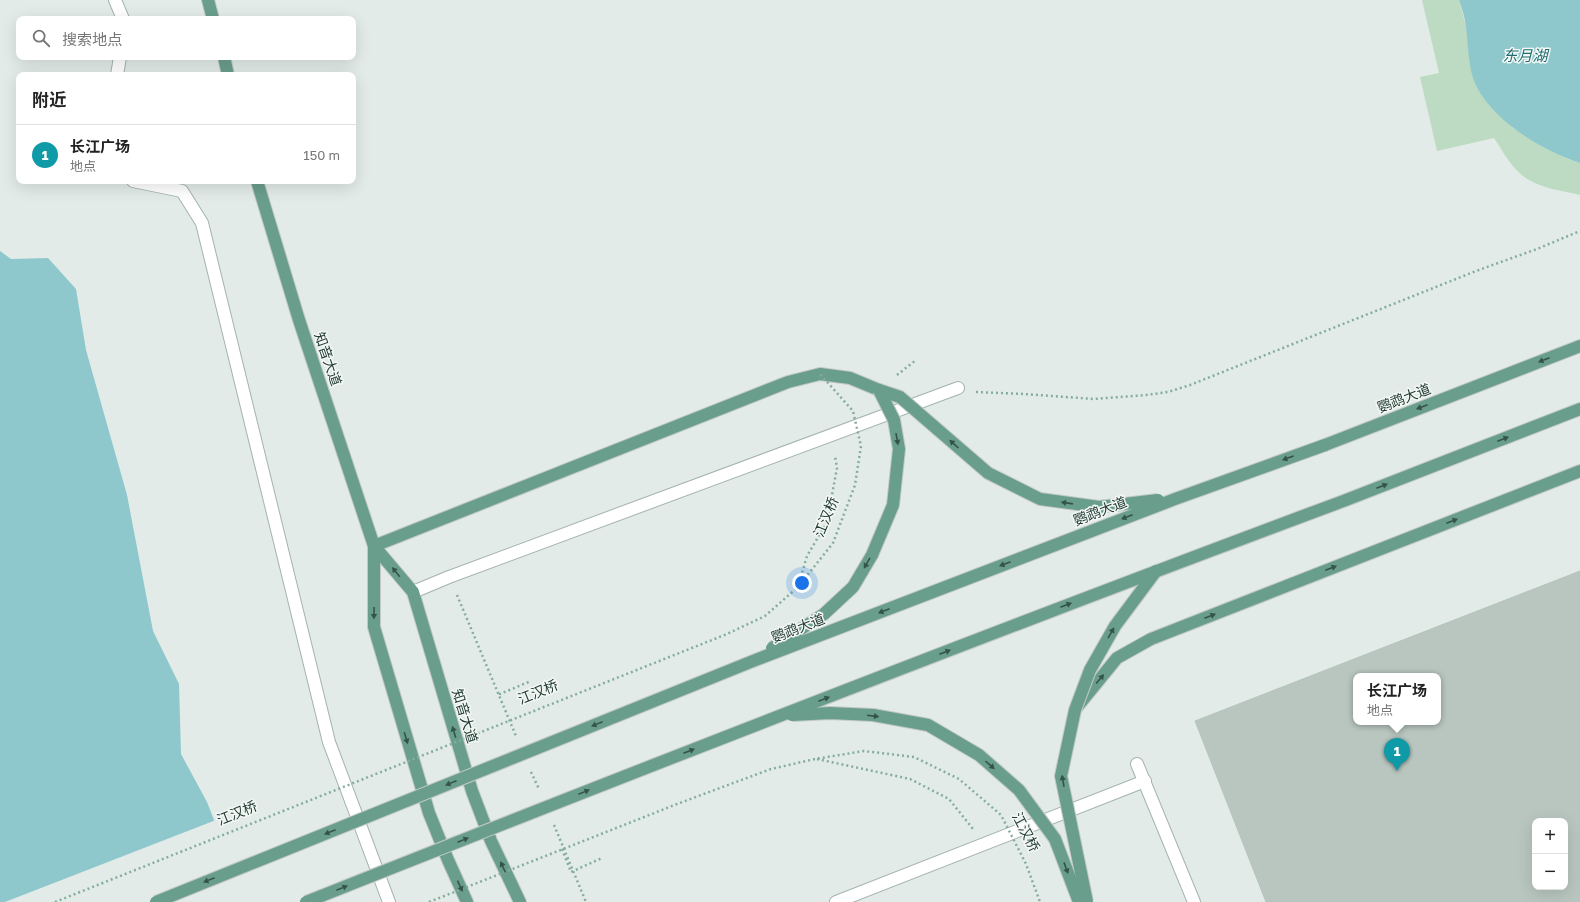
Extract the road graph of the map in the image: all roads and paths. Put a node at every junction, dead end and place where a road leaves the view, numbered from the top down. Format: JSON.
{"nodes":[{"id":1,"x":115,"y":0,"type":"edge"},
{"id":2,"x":208,"y":0,"type":"edge"},
{"id":3,"x":122,"y":16,"type":"edge"},
{"id":4,"x":212,"y":16,"type":"edge"},
{"id":5,"x":120,"y":60,"type":"edge"},
{"id":6,"x":225,"y":60,"type":"edge"},
{"id":7,"x":118,"y":72,"type":"edge"},
{"id":8,"x":227,"y":72,"type":"edge"},
{"id":9,"x":146,"y":184,"type":"edge"},
{"id":10,"x":258,"y":184,"type":"edge"},
{"id":11,"x":1580,"y":231,"type":"edge"},
{"id":12,"x":1580,"y":346,"type":"edge"},
{"id":13,"x":820,"y":374,"type":"junction"},
{"id":14,"x":958,"y":388,"type":"joint"},
{"id":15,"x":879,"y":390,"type":"junction"},
{"id":16,"x":1580,"y":409,"type":"edge"},
{"id":17,"x":831,"y":436,"type":"junction"},
{"id":18,"x":1580,"y":471,"type":"edge"},
{"id":19,"x":1175,"y":498,"type":"junction"},
{"id":20,"x":374,"y":546,"type":"junction"},
{"id":21,"x":1156,"y":571,"type":"junction"},
{"id":22,"x":798,"y":587,"type":"junction"},
{"id":23,"x":413,"y":592,"type":"junction"},
{"id":24,"x":753,"y":661,"type":"junction"},
{"id":25,"x":531,"y":681,"type":"dead end"},
{"id":26,"x":1075,"y":710,"type":"junction"},
{"id":27,"x":779,"y":716,"type":"junction"},
{"id":28,"x":510,"y":720,"type":"junction"},
{"id":29,"x":815,"y":759,"type":"junction"},
{"id":30,"x":1137,"y":764,"type":"dead end"},
{"id":31,"x":1145,"y":781,"type":"junction"},
{"id":32,"x":973,"y":828,"type":"dead end"},
{"id":33,"x":562,"y":849,"type":"junction"},
{"id":34,"x":602,"y":858,"type":"dead end"},
{"id":35,"x":55,"y":902,"type":"edge"},
{"id":36,"x":156,"y":902,"type":"edge"},
{"id":37,"x":306,"y":902,"type":"edge"},
{"id":38,"x":389,"y":902,"type":"edge"},
{"id":39,"x":429,"y":902,"type":"edge"},
{"id":40,"x":467,"y":902,"type":"edge"},
{"id":41,"x":520,"y":902,"type":"edge"},
{"id":42,"x":836,"y":902,"type":"edge"},
{"id":43,"x":1040,"y":902,"type":"edge"},
{"id":44,"x":1079,"y":902,"type":"edge"},
{"id":45,"x":1087,"y":902,"type":"edge"},
{"id":46,"x":1194,"y":902,"type":"edge"}],
"edges":[{"from":1,"to":3,"type":"lane"},
{"from":2,"to":4,"type":"main road"},
{"from":5,"to":7,"type":"lane"},
{"from":6,"to":8,"type":"main road"},
{"from":9,"to":38,"type":"lane"},
{"from":10,"to":20,"type":"main road","name":"知音大道"},
{"from":11,"to":14,"type":"path"},
{"from":12,"to":19,"type":"main road","name":"鹦鹉大道","one_way":true,"bridge":true},
{"from":13,"to":15,"type":"main road"},
{"from":13,"to":20,"type":"main road"},
{"from":13,"to":22,"type":"path","name":"江汉桥","bridge":true},
{"from":14,"to":17,"type":"lane"},
{"from":19,"to":15,"type":"main road","one_way":true,"bridge":true},
{"from":15,"to":24,"type":"main road","one_way":true,"bridge":true},
{"from":21,"to":16,"type":"main road","one_way":true,"bridge":true},
{"from":17,"to":22,"type":"path"},
{"from":17,"to":23,"type":"lane"},
{"from":26,"to":18,"type":"main road","one_way":true},
{"from":19,"to":24,"type":"main road","name":"鹦鹉大道","one_way":true,"bridge":true},
{"from":23,"to":20,"type":"main road","name":"知音大道","one_way":true},
{"from":20,"to":40,"type":"main road","name":"知音大道","one_way":true},
{"from":26,"to":21,"type":"main road","one_way":true,"bridge":true},
{"from":27,"to":21,"type":"main road","one_way":true,"bridge":true},
{"from":22,"to":28,"type":"path","name":"江汉桥","bridge":true},
{"from":41,"to":23,"type":"main road","name":"知音大道","one_way":true},
{"from":24,"to":36,"type":"main road","name":"鹦鹉大道","one_way":true,"bridge":true},
{"from":25,"to":28,"type":"path"},
{"from":45,"to":26,"type":"main road","one_way":true,"bridge":true},
{"from":37,"to":27,"type":"main road","one_way":true,"bridge":true},
{"from":27,"to":44,"type":"main road","one_way":true,"bridge":true},
{"from":28,"to":35,"type":"path","name":"江汉桥","bridge":true},
{"from":29,"to":32,"type":"path","bridge":true},
{"from":29,"to":33,"type":"path","name":"江汉桥","bridge":true},
{"from":29,"to":43,"type":"path","name":"江汉桥","bridge":true},
{"from":30,"to":31,"type":"lane"},
{"from":31,"to":42,"type":"lane"},
{"from":31,"to":46,"type":"lane"},
{"from":33,"to":34,"type":"path","bridge":true},
{"from":33,"to":39,"type":"path","name":"江汉桥","bridge":true}]}
